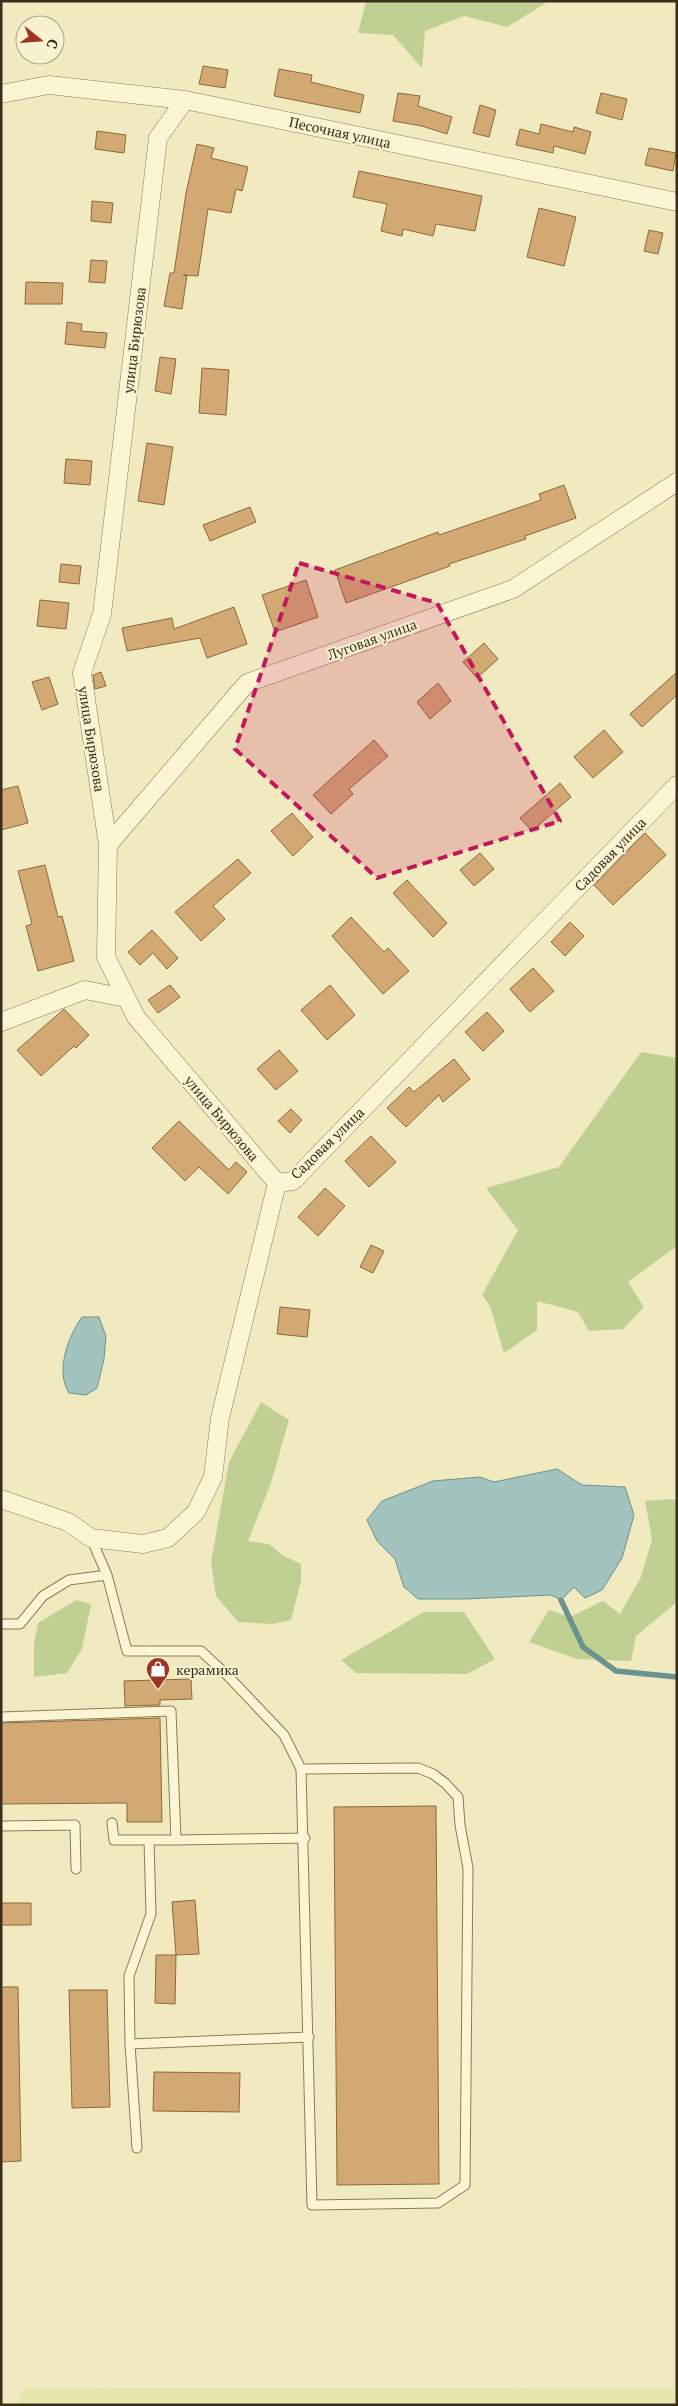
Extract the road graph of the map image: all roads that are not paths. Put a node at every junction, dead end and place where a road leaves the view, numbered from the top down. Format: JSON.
{"nodes":[{"id":1,"x":1,"y":94,"type":"edge"},
{"id":2,"x":185,"y":100,"type":"junction"},
{"id":3,"x":677,"y":202,"type":"edge"},
{"id":4,"x":677,"y":482,"type":"edge"},
{"id":5,"x":677,"y":785,"type":"edge"},
{"id":6,"x":108,"y":845,"type":"junction"},
{"id":7,"x":126,"y":998,"type":"junction"},
{"id":8,"x":1,"y":1022,"type":"edge"},
{"id":9,"x":277,"y":1183,"type":"junction"},
{"id":10,"x":1,"y":1499,"type":"edge"},
{"id":11,"x":91,"y":1538,"type":"junction"},
{"id":12,"x":108,"y":1575,"type":"junction"},
{"id":13,"x":1,"y":1624,"type":"edge"},
{"id":14,"x":1,"y":1717,"type":"edge"},
{"id":15,"x":302,"y":1769,"type":"junction"},
{"id":16,"x":112,"y":1823,"type":"dead end"},
{"id":17,"x":1,"y":1826,"type":"edge"},
{"id":18,"x":305,"y":1838,"type":"junction"},
{"id":19,"x":150,"y":1840,"type":"junction"},
{"id":20,"x":176,"y":1840,"type":"junction"},
{"id":21,"x":76,"y":1869,"type":"dead end"},
{"id":22,"x":308,"y":2037,"type":"junction"},
{"id":23,"x":130,"y":2044,"type":"junction"},
{"id":24,"x":137,"y":2148,"type":"dead end"}],
"edges":[{"from":1,"to":2,"type":"street","name":"Песочная улица"},
{"from":2,"to":3,"type":"street","name":"Песочная улица"},
{"from":2,"to":6,"type":"street","name":"улица Бирюзова"},
{"from":4,"to":6,"type":"street","name":"Луговая улица"},
{"from":5,"to":9,"type":"street","name":"Садовая улица"},
{"from":6,"to":7,"type":"street","name":"улица Бирюзова"},
{"from":7,"to":8,"type":"street"},
{"from":7,"to":9,"type":"street","name":"улица Бирюзова"},
{"from":9,"to":11,"type":"street","name":"Садовая улица"},
{"from":10,"to":11,"type":"street","name":"Садовая улица"},
{"from":11,"to":12,"type":"lane"},
{"from":12,"to":13,"type":"lane"},
{"from":12,"to":15,"type":"lane"},
{"from":14,"to":20,"type":"lane"},
{"from":15,"to":18,"type":"lane"},
{"from":15,"to":22,"type":"lane"},
{"from":16,"to":19,"type":"lane"},
{"from":17,"to":21,"type":"lane"},
{"from":18,"to":20,"type":"lane"},
{"from":18,"to":22,"type":"lane"},
{"from":19,"to":20,"type":"lane"},
{"from":19,"to":23,"type":"lane"},
{"from":22,"to":23,"type":"lane"},
{"from":23,"to":24,"type":"lane"}]}
